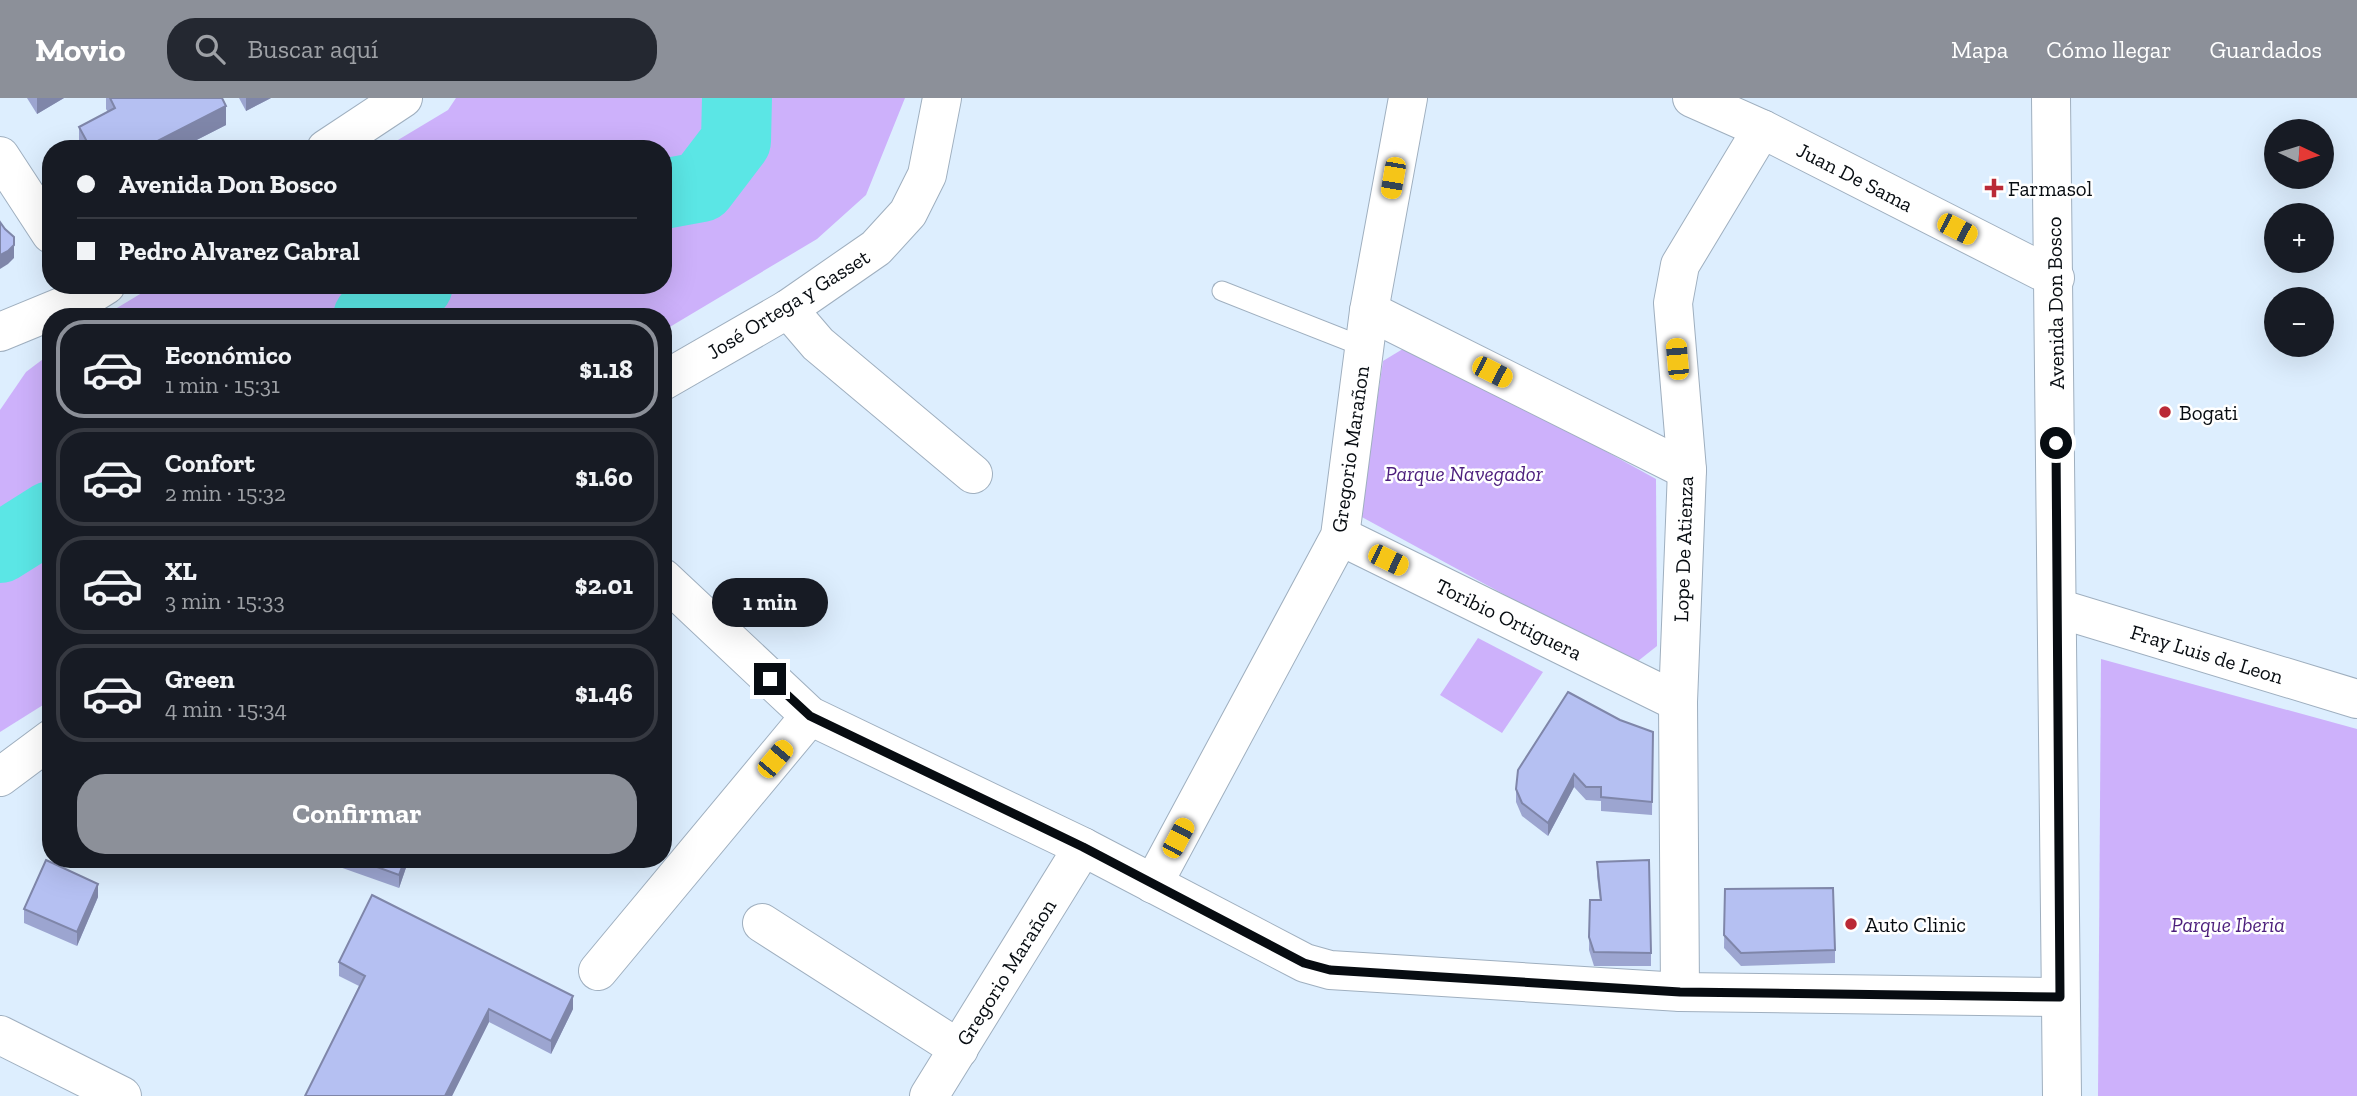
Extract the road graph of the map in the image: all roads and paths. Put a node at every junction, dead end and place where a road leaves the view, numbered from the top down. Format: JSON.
{"nodes":[{"id":1,"x":403,"y":98,"type":"edge"},
{"id":2,"x":942,"y":98,"type":"edge"},
{"id":3,"x":1408,"y":98,"type":"edge"},
{"id":4,"x":1692,"y":98,"type":"edge"},
{"id":5,"x":2051,"y":98,"type":"edge"},
{"id":6,"x":1762,"y":130,"type":"junction"},
{"id":7,"x":340,"y":140,"type":"edge"},
{"id":8,"x":0,"y":156,"type":"edge"},
{"id":9,"x":42,"y":220,"type":"edge"},
{"id":10,"x":2055,"y":278,"type":"junction"},
{"id":11,"x":1222,"y":291,"type":"dead end"},
{"id":12,"x":84,"y":294,"type":"edge"},
{"id":13,"x":57,"y":308,"type":"edge"},
{"id":14,"x":788,"y":309,"type":"junction"},
{"id":15,"x":42,"y":316,"type":"edge"},
{"id":16,"x":42,"y":318,"type":"edge"},
{"id":17,"x":1367,"y":329,"type":"junction"},
{"id":18,"x":0,"y":332,"type":"edge"},
{"id":19,"x":0,"y":358,"type":"edge"},
{"id":20,"x":672,"y":377,"type":"edge"},
{"id":21,"x":1687,"y":470,"type":"junction"},
{"id":22,"x":973,"y":474,"type":"dead end"},
{"id":23,"x":1339,"y":536,"type":"junction"},
{"id":24,"x":672,"y":586,"type":"edge"},
{"id":25,"x":2057,"y":608,"type":"junction"},
{"id":26,"x":2357,"y":699,"type":"edge"},
{"id":27,"x":1678,"y":702,"type":"junction"},
{"id":28,"x":810,"y":716,"type":"junction"},
{"id":29,"x":42,"y":746,"type":"edge"},
{"id":30,"x":0,"y":777,"type":"edge"},
{"id":31,"x":1083,"y":847,"type":"junction"},
{"id":32,"x":1153,"y":884,"type":"junction"},
{"id":33,"x":762,"y":923,"type":"dead end"},
{"id":34,"x":598,"y":971,"type":"dead end"},
{"id":35,"x":1680,"y":992,"type":"junction"},
{"id":36,"x":2060,"y":997,"type":"junction"},
{"id":37,"x":0,"y":1035,"type":"edge"},
{"id":38,"x":959,"y":1049,"type":"junction"},
{"id":39,"x":122,"y":1096,"type":"edge"},
{"id":40,"x":929,"y":1096,"type":"edge"},
{"id":41,"x":2062,"y":1096,"type":"edge"}],
"edges":[{"from":1,"to":7,"type":"street"},
{"from":2,"to":14,"type":"street","name":"José Ortega y Gasset"},
{"from":3,"to":17,"type":"street","name":"Gregorio Marañon"},
{"from":4,"to":6,"type":"street","name":"Juan De Sama"},
{"from":5,"to":10,"type":"street","name":"Avenida Don Bosco"},
{"from":6,"to":10,"type":"street","name":"Juan De Sama"},
{"from":6,"to":21,"type":"street","name":"Lope De Atienza"},
{"from":8,"to":9,"type":"street"},
{"from":10,"to":25,"type":"street","name":"Avenida Don Bosco"},
{"from":11,"to":17,"type":"lane"},
{"from":12,"to":13,"type":"street"},
{"from":14,"to":20,"type":"street","name":"José Ortega y Gasset"},
{"from":14,"to":22,"type":"street"},
{"from":15,"to":18,"type":"street"},
{"from":16,"to":19,"type":"street"},
{"from":17,"to":21,"type":"street"},
{"from":17,"to":23,"type":"street","name":"Gregorio Marañon"},
{"from":21,"to":27,"type":"street","name":"Lope De Atienza"},
{"from":23,"to":27,"type":"street","name":"Toribio Ortiguera"},
{"from":23,"to":32,"type":"street","name":"Gregorio Marañon"},
{"from":24,"to":28,"type":"street"},
{"from":25,"to":26,"type":"street","name":"Fray Luis de Leon"},
{"from":25,"to":36,"type":"street","name":"Avenida Don Bosco"},
{"from":27,"to":35,"type":"street","name":"Lope De Atienza"},
{"from":28,"to":31,"type":"street"},
{"from":28,"to":34,"type":"street"},
{"from":29,"to":30,"type":"street"},
{"from":31,"to":32,"type":"street"},
{"from":31,"to":38,"type":"street","name":"Gregorio Marañon"},
{"from":32,"to":35,"type":"street"},
{"from":33,"to":38,"type":"street"},
{"from":35,"to":36,"type":"street"},
{"from":36,"to":41,"type":"street","name":"Avenida Don Bosco"},
{"from":37,"to":39,"type":"street"},
{"from":38,"to":40,"type":"street","name":"Gregorio Marañon"}]}
